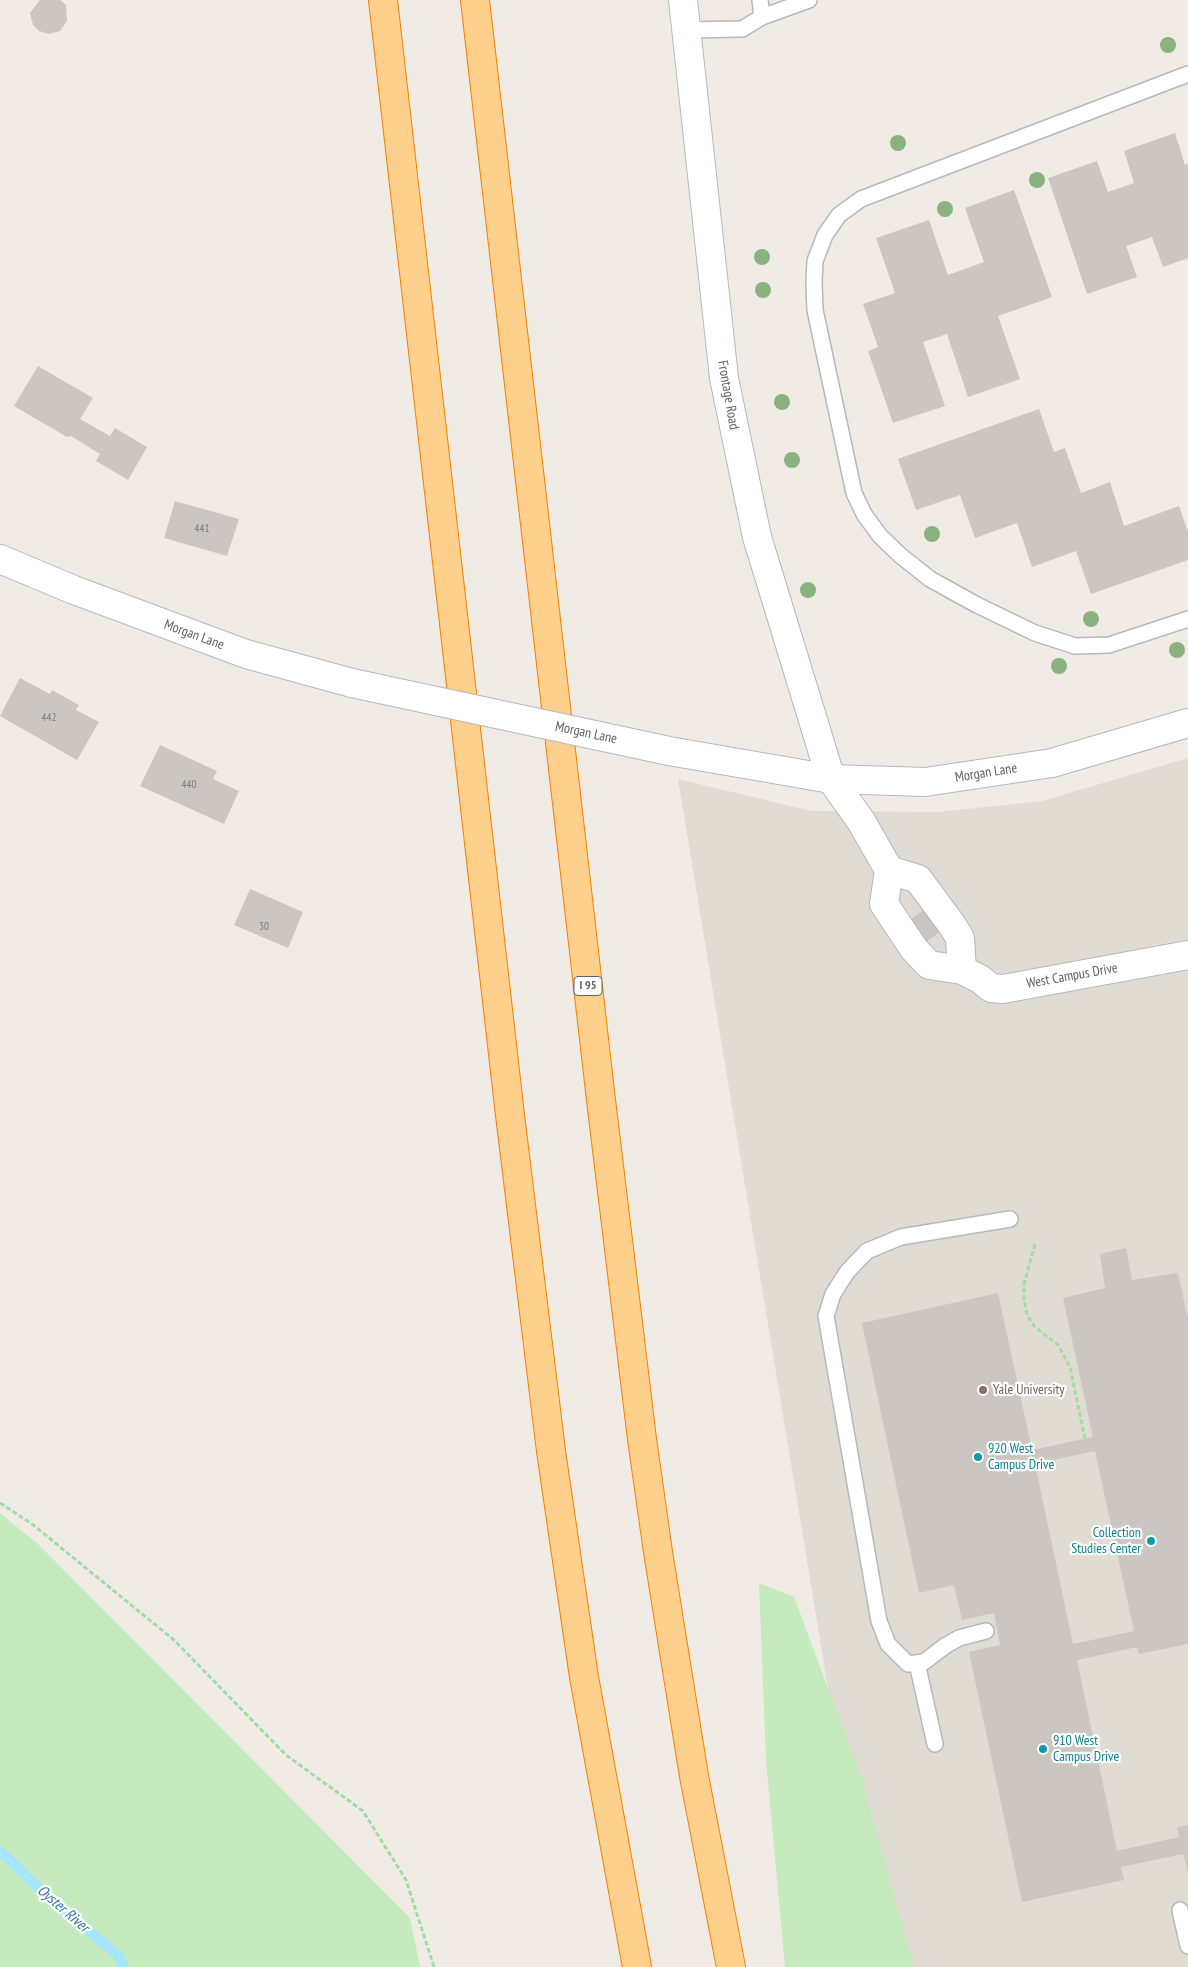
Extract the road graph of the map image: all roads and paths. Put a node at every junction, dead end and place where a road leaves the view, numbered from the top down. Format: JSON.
{"nodes":[{"id":1,"x":383,"y":0,"type":"edge"},
{"id":2,"x":475,"y":0,"type":"edge"},
{"id":3,"x":683,"y":0,"type":"edge"},
{"id":4,"x":760,"y":0,"type":"edge"},
{"id":5,"x":808,"y":0,"type":"edge"},
{"id":6,"x":762,"y":18,"type":"junction"},
{"id":7,"x":686,"y":30,"type":"junction"},
{"id":8,"x":1188,"y":74,"type":"edge"},
{"id":9,"x":0,"y":559,"type":"edge"},
{"id":10,"x":1188,"y":619,"type":"edge"},
{"id":11,"x":1188,"y":723,"type":"edge"},
{"id":12,"x":831,"y":779,"type":"junction"},
{"id":13,"x":889,"y":870,"type":"junction"},
{"id":14,"x":1188,"y":956,"type":"edge"},
{"id":15,"x":962,"y":970,"type":"junction"},
{"id":16,"x":1010,"y":1219,"type":"dead end"},
{"id":17,"x":1035,"y":1244,"type":"dead end"},
{"id":18,"x":1085,"y":1439,"type":"dead end"},
{"id":19,"x":0,"y":1503,"type":"edge"},
{"id":20,"x":986,"y":1631,"type":"dead end"},
{"id":21,"x":917,"y":1663,"type":"junction"},
{"id":22,"x":935,"y":1744,"type":"dead end"},
{"id":23,"x":1180,"y":1910,"type":"dead end"},
{"id":24,"x":1188,"y":1946,"type":"edge"},
{"id":25,"x":434,"y":1967,"type":"edge"},
{"id":26,"x":638,"y":1967,"type":"edge"},
{"id":27,"x":731,"y":1967,"type":"edge"}],
"edges":[{"from":1,"to":26,"type":"highway"},
{"from":2,"to":27,"type":"highway","number":"I 95"},
{"from":3,"to":7,"type":"street","name":"Frontage Road"},
{"from":4,"to":6,"type":"lane"},
{"from":5,"to":6,"type":"lane"},
{"from":6,"to":7,"type":"lane"},
{"from":7,"to":12,"type":"street","name":"Frontage Road"},
{"from":8,"to":10,"type":"lane"},
{"from":9,"to":12,"type":"street","name":"Morgan Lane","bridge":true},
{"from":11,"to":12,"type":"street","name":"Morgan Lane"},
{"from":12,"to":13,"type":"street"},
{"from":13,"to":15,"type":"street"},
{"from":13,"to":15,"type":"street","name":"West Campus Drive"},
{"from":14,"to":15,"type":"street","name":"West Campus Drive"},
{"from":16,"to":21,"type":"lane"},
{"from":17,"to":18,"type":"path"},
{"from":19,"to":25,"type":"path"},
{"from":20,"to":21,"type":"lane"},
{"from":21,"to":22,"type":"lane"},
{"from":23,"to":24,"type":"lane"}]}
